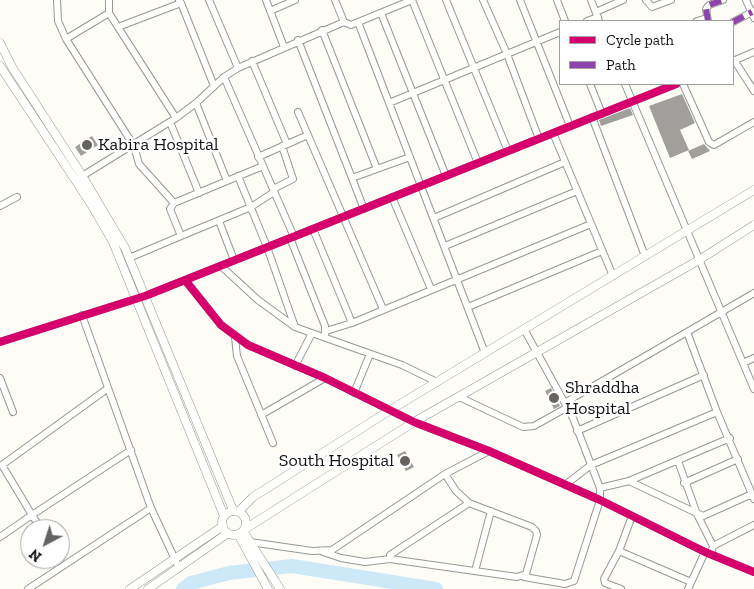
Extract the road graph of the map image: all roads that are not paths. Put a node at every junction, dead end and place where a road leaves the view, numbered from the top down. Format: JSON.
{"nodes":[{"id":1,"x":58,"y":0,"type":"edge"},
{"id":2,"x":109,"y":0,"type":"edge"},
{"id":3,"x":210,"y":0,"type":"edge"},
{"id":4,"x":266,"y":0,"type":"edge"},
{"id":5,"x":295,"y":0,"type":"edge"},
{"id":6,"x":335,"y":0,"type":"edge"},
{"id":7,"x":412,"y":0,"type":"edge"},
{"id":8,"x":446,"y":0,"type":"edge"},
{"id":9,"x":483,"y":0,"type":"edge"},
{"id":10,"x":520,"y":0,"type":"edge"},
{"id":11,"x":557,"y":0,"type":"edge"},
{"id":12,"x":591,"y":0,"type":"edge"},
{"id":13,"x":623,"y":0,"type":"edge"},
{"id":14,"x":646,"y":0,"type":"edge"},
{"id":15,"x":671,"y":0,"type":"edge"},
{"id":16,"x":723,"y":0,"type":"edge"},
{"id":17,"x":746,"y":0,"type":"edge"},
{"id":18,"x":180,"y":1,"type":"edge"},
{"id":19,"x":270,"y":11,"type":"junction"},
{"id":20,"x":109,"y":12,"type":"junction"},
{"id":21,"x":381,"y":13,"type":"junction"},
{"id":22,"x":753,"y":14,"type":"edge"},
{"id":23,"x":598,"y":17,"type":"edge"},
{"id":24,"x":707,"y":19,"type":"edge"},
{"id":25,"x":565,"y":20,"type":"edge"},
{"id":26,"x":344,"y":22,"type":"junction"},
{"id":27,"x":358,"y":22,"type":"junction"},
{"id":28,"x":734,"y":22,"type":"edge"},
{"id":29,"x":118,"y":27,"type":"junction"},
{"id":30,"x":322,"y":30,"type":"junction"},
{"id":31,"x":559,"y":32,"type":"edge"},
{"id":32,"x":66,"y":40,"type":"junction"},
{"id":33,"x":298,"y":40,"type":"junction"},
{"id":34,"x":537,"y":42,"type":"junction"},
{"id":35,"x":0,"y":43,"type":"edge"},
{"id":36,"x":284,"y":46,"type":"junction"},
{"id":37,"x":754,"y":52,"type":"edge"},
{"id":38,"x":507,"y":54,"type":"junction"},
{"id":39,"x":734,"y":61,"type":"edge"},
{"id":40,"x":252,"y":62,"type":"junction"},
{"id":41,"x":734,"y":62,"type":"edge"},
{"id":42,"x":238,"y":68,"type":"junction"},
{"id":43,"x":474,"y":68,"type":"junction"},
{"id":44,"x":1,"y":70,"type":"edge"},
{"id":45,"x":224,"y":77,"type":"junction"},
{"id":46,"x":444,"y":80,"type":"junction"},
{"id":47,"x":590,"y":85,"type":"edge"},
{"id":48,"x":625,"y":85,"type":"edge"},
{"id":49,"x":673,"y":85,"type":"edge"},
{"id":50,"x":683,"y":85,"type":"edge"},
{"id":51,"x":214,"y":86,"type":"junction"},
{"id":52,"x":754,"y":91,"type":"edge"},
{"id":53,"x":413,"y":93,"type":"junction"},
{"id":54,"x":632,"y":101,"type":"junction"},
{"id":55,"x":196,"y":103,"type":"junction"},
{"id":56,"x":389,"y":103,"type":"junction"},
{"id":57,"x":298,"y":112,"type":"dead end"},
{"id":58,"x":602,"y":114,"type":"junction"},
{"id":59,"x":592,"y":117,"type":"junction"},
{"id":60,"x":176,"y":118,"type":"junction"},
{"id":61,"x":170,"y":122,"type":"junction"},
{"id":62,"x":754,"y":122,"type":"edge"},
{"id":63,"x":570,"y":126,"type":"junction"},
{"id":64,"x":553,"y":133,"type":"junction"},
{"id":65,"x":308,"y":134,"type":"junction"},
{"id":66,"x":539,"y":139,"type":"junction"},
{"id":67,"x":284,"y":145,"type":"junction"},
{"id":68,"x":134,"y":146,"type":"junction"},
{"id":69,"x":508,"y":151,"type":"junction"},
{"id":70,"x":258,"y":157,"type":"junction"},
{"id":71,"x":410,"y":157,"type":"junction"},
{"id":72,"x":565,"y":162,"type":"junction"},
{"id":73,"x":478,"y":163,"type":"junction"},
{"id":74,"x":262,"y":166,"type":"junction"},
{"id":75,"x":377,"y":169,"type":"junction"},
{"id":76,"x":238,"y":176,"type":"junction"},
{"id":77,"x":446,"y":176,"type":"junction"},
{"id":78,"x":352,"y":178,"type":"junction"},
{"id":79,"x":79,"y":179,"type":"junction"},
{"id":80,"x":227,"y":180,"type":"junction"},
{"id":81,"x":421,"y":186,"type":"junction"},
{"id":82,"x":754,"y":190,"type":"edge"},
{"id":83,"x":273,"y":191,"type":"junction"},
{"id":84,"x":577,"y":191,"type":"junction"},
{"id":85,"x":199,"y":193,"type":"junction"},
{"id":86,"x":17,"y":197,"type":"dead end"},
{"id":87,"x":392,"y":197,"type":"junction"},
{"id":88,"x":174,"y":203,"type":"junction"},
{"id":89,"x":0,"y":206,"type":"edge"},
{"id":90,"x":251,"y":207,"type":"junction"},
{"id":91,"x":364,"y":209,"type":"junction"},
{"id":92,"x":344,"y":216,"type":"junction"},
{"id":93,"x":434,"y":218,"type":"junction"},
{"id":94,"x":219,"y":221,"type":"junction"},
{"id":95,"x":591,"y":224,"type":"junction"},
{"id":96,"x":754,"y":225,"type":"edge"},
{"id":97,"x":313,"y":229,"type":"junction"},
{"id":98,"x":686,"y":231,"type":"junction"},
{"id":99,"x":181,"y":236,"type":"junction"},
{"id":100,"x":292,"y":237,"type":"junction"},
{"id":101,"x":445,"y":246,"type":"junction"},
{"id":102,"x":267,"y":247,"type":"junction"},
{"id":103,"x":602,"y":251,"type":"junction"},
{"id":104,"x":645,"y":256,"type":"junction"},
{"id":105,"x":129,"y":258,"type":"junction"},
{"id":106,"x":234,"y":260,"type":"junction"},
{"id":107,"x":699,"y":260,"type":"junction"},
{"id":108,"x":221,"y":266,"type":"junction"},
{"id":109,"x":613,"y":276,"type":"junction"},
{"id":110,"x":457,"y":278,"type":"junction"},
{"id":111,"x":185,"y":280,"type":"junction"},
{"id":112,"x":431,"y":289,"type":"junction"},
{"id":113,"x":754,"y":293,"type":"edge"},
{"id":114,"x":141,"y":297,"type":"junction"},
{"id":115,"x":468,"y":307,"type":"junction"},
{"id":116,"x":383,"y":309,"type":"junction"},
{"id":117,"x":721,"y":311,"type":"junction"},
{"id":118,"x":82,"y":316,"type":"junction"},
{"id":119,"x":352,"y":323,"type":"junction"},
{"id":120,"x":295,"y":327,"type":"junction"},
{"id":121,"x":524,"y":329,"type":"junction"},
{"id":122,"x":687,"y":332,"type":"junction"},
{"id":123,"x":311,"y":335,"type":"junction"},
{"id":124,"x":325,"y":335,"type":"junction"},
{"id":125,"x":235,"y":337,"type":"junction"},
{"id":126,"x":0,"y":342,"type":"edge"},
{"id":127,"x":538,"y":352,"type":"junction"},
{"id":128,"x":485,"y":353,"type":"junction"},
{"id":129,"x":370,"y":354,"type":"junction"},
{"id":130,"x":754,"y":358,"type":"edge"},
{"id":131,"x":743,"y":363,"type":"junction"},
{"id":132,"x":295,"y":366,"type":"junction"},
{"id":133,"x":704,"y":375,"type":"junction"},
{"id":134,"x":0,"y":378,"type":"edge"},
{"id":135,"x":324,"y":378,"type":"junction"},
{"id":136,"x":437,"y":382,"type":"junction"},
{"id":137,"x":754,"y":389,"type":"edge"},
{"id":138,"x":107,"y":390,"type":"junction"},
{"id":139,"x":354,"y":392,"type":"junction"},
{"id":140,"x":459,"y":397,"type":"junction"},
{"id":141,"x":567,"y":405,"type":"junction"},
{"id":142,"x":391,"y":410,"type":"junction"},
{"id":143,"x":13,"y":412,"type":"dead end"},
{"id":144,"x":717,"y":412,"type":"junction"},
{"id":145,"x":261,"y":415,"type":"junction"},
{"id":146,"x":414,"y":422,"type":"junction"},
{"id":147,"x":577,"y":431,"type":"junction"},
{"id":148,"x":730,"y":438,"type":"junction"},
{"id":149,"x":273,"y":443,"type":"dead end"},
{"id":150,"x":131,"y":450,"type":"junction"},
{"id":151,"x":489,"y":451,"type":"junction"},
{"id":152,"x":738,"y":459,"type":"junction"},
{"id":153,"x":678,"y":461,"type":"junction"},
{"id":154,"x":1,"y":466,"type":"edge"},
{"id":155,"x":591,"y":466,"type":"junction"},
{"id":156,"x":445,"y":474,"type":"junction"},
{"id":157,"x":629,"y":480,"type":"junction"},
{"id":158,"x":684,"y":483,"type":"junction"},
{"id":159,"x":565,"y":485,"type":"junction"},
{"id":160,"x":600,"y":488,"type":"junction"},
{"id":161,"x":753,"y":497,"type":"edge"},
{"id":162,"x":600,"y":500,"type":"junction"},
{"id":163,"x":469,"y":503,"type":"junction"},
{"id":164,"x":151,"y":508,"type":"junction"},
{"id":165,"x":236,"y":511,"type":"junction"},
{"id":166,"x":491,"y":511,"type":"junction"},
{"id":167,"x":697,"y":514,"type":"junction"},
{"id":168,"x":32,"y":515,"type":"junction"},
{"id":169,"x":224,"y":516,"type":"junction"},
{"id":170,"x":632,"y":516,"type":"junction"},
{"id":171,"x":35,"y":519,"type":"edge"},
{"id":172,"x":754,"y":525,"type":"edge"},
{"id":173,"x":225,"y":529,"type":"junction"},
{"id":174,"x":242,"y":531,"type":"junction"},
{"id":175,"x":0,"y":537,"type":"edge"},
{"id":176,"x":250,"y":542,"type":"junction"},
{"id":177,"x":714,"y":546,"type":"junction"},
{"id":178,"x":619,"y":551,"type":"junction"},
{"id":179,"x":323,"y":552,"type":"junction"},
{"id":180,"x":708,"y":553,"type":"junction"},
{"id":181,"x":174,"y":559,"type":"junction"},
{"id":182,"x":390,"y":559,"type":"junction"},
{"id":183,"x":70,"y":561,"type":"edge"},
{"id":184,"x":179,"y":568,"type":"junction"},
{"id":185,"x":58,"y":569,"type":"edge"},
{"id":186,"x":475,"y":570,"type":"junction"},
{"id":187,"x":754,"y":572,"type":"edge"},
{"id":188,"x":524,"y":577,"type":"junction"},
{"id":189,"x":689,"y":586,"type":"edge"},
{"id":190,"x":28,"y":589,"type":"edge"},
{"id":191,"x":130,"y":589,"type":"edge"},
{"id":192,"x":148,"y":589,"type":"edge"},
{"id":193,"x":268,"y":589,"type":"edge"},
{"id":194,"x":272,"y":589,"type":"edge"},
{"id":195,"x":280,"y":589,"type":"edge"},
{"id":196,"x":621,"y":589,"type":"edge"}],
"edges":[{"from":1,"to":32,"type":"street"},
{"from":2,"to":20,"type":"street"},
{"from":3,"to":42,"type":"street"},
{"from":4,"to":19,"type":"street"},
{"from":5,"to":19,"type":"street"},
{"from":6,"to":26,"type":"street"},
{"from":7,"to":21,"type":"street"},
{"from":7,"to":46,"type":"street"},
{"from":8,"to":43,"type":"street"},
{"from":9,"to":38,"type":"street"},
{"from":10,"to":34,"type":"street"},
{"from":11,"to":25,"type":"street"},
{"from":12,"to":23,"type":"street"},
{"from":13,"to":23,"type":"street"},
{"from":14,"to":15,"type":"street"},
{"from":16,"to":24,"type":"street"},
{"from":17,"to":22,"type":"street"},
{"from":18,"to":29,"type":"street"},
{"from":18,"to":51,"type":"street"},
{"from":19,"to":36,"type":"street"},
{"from":20,"to":29,"type":"street"},
{"from":20,"to":32,"type":"street"},
{"from":21,"to":27,"type":"street"},
{"from":21,"to":53,"type":"street"},
{"from":22,"to":28,"type":"street"},
{"from":26,"to":27,"type":"street"},
{"from":26,"to":30,"type":"street"},
{"from":27,"to":56,"type":"street"},
{"from":29,"to":60,"type":"street"},
{"from":30,"to":33,"type":"street"},
{"from":30,"to":75,"type":"street"},
{"from":31,"to":34,"type":"street"},
{"from":32,"to":68,"type":"street"},
{"from":33,"to":36,"type":"street"},
{"from":33,"to":78,"type":"street"},
{"from":34,"to":38,"type":"street"},
{"from":34,"to":63,"type":"street"},
{"from":35,"to":79,"type":"street"},
{"from":36,"to":40,"type":"street"},
{"from":37,"to":39,"type":"street"},
{"from":38,"to":43,"type":"street"},
{"from":38,"to":66,"type":"street"},
{"from":40,"to":42,"type":"street"},
{"from":40,"to":67,"type":"street"},
{"from":41,"to":52,"type":"street"},
{"from":42,"to":45,"type":"street"},
{"from":43,"to":46,"type":"street"},
{"from":43,"to":69,"type":"street"},
{"from":44,"to":79,"type":"street"},
{"from":45,"to":51,"type":"street"},
{"from":45,"to":70,"type":"street"},
{"from":46,"to":53,"type":"street"},
{"from":46,"to":73,"type":"street"},
{"from":47,"to":58,"type":"street"},
{"from":48,"to":54,"type":"street"},
{"from":49,"to":54,"type":"street"},
{"from":50,"to":62,"type":"street"},
{"from":51,"to":55,"type":"street"},
{"from":53,"to":56,"type":"street"},
{"from":53,"to":77,"type":"street"},
{"from":54,"to":58,"type":"street"},
{"from":54,"to":98,"type":"street"},
{"from":55,"to":60,"type":"street"},
{"from":55,"to":80,"type":"street"},
{"from":56,"to":71,"type":"street"},
{"from":57,"to":65,"type":"street"},
{"from":58,"to":59,"type":"street"},
{"from":59,"to":63,"type":"street"},
{"from":59,"to":104,"type":"street"},
{"from":60,"to":61,"type":"street"},
{"from":61,"to":68,"type":"street"},
{"from":61,"to":85,"type":"street"},
{"from":63,"to":64,"type":"street"},
{"from":64,"to":66,"type":"street"},
{"from":64,"to":72,"type":"street"},
{"from":65,"to":67,"type":"street"},
{"from":65,"to":92,"type":"street"},
{"from":66,"to":69,"type":"street"},
{"from":67,"to":70,"type":"street"},
{"from":67,"to":83,"type":"street"},
{"from":68,"to":79,"type":"street"},
{"from":68,"to":88,"type":"street"},
{"from":69,"to":73,"type":"street"},
{"from":70,"to":74,"type":"street"},
{"from":71,"to":75,"type":"street"},
{"from":71,"to":81,"type":"street"},
{"from":72,"to":84,"type":"street"},
{"from":72,"to":93,"type":"street"},
{"from":73,"to":77,"type":"street"},
{"from":74,"to":76,"type":"street"},
{"from":74,"to":83,"type":"street"},
{"from":75,"to":78,"type":"street"},
{"from":76,"to":80,"type":"street"},
{"from":76,"to":90,"type":"street"},
{"from":77,"to":81,"type":"street"},
{"from":78,"to":91,"type":"street"},
{"from":79,"to":105,"type":"street"},
{"from":79,"to":114,"type":"street"},
{"from":80,"to":85,"type":"street"},
{"from":81,"to":87,"type":"street"},
{"from":81,"to":93,"type":"street"},
{"from":82,"to":98,"type":"street"},
{"from":83,"to":90,"type":"street"},
{"from":83,"to":100,"type":"street"},
{"from":84,"to":95,"type":"street"},
{"from":84,"to":101,"type":"street"},
{"from":85,"to":88,"type":"street"},
{"from":86,"to":89,"type":"street"},
{"from":87,"to":91,"type":"street"},
{"from":87,"to":112,"type":"street"},
{"from":88,"to":99,"type":"street"},
{"from":90,"to":94,"type":"street"},
{"from":90,"to":102,"type":"street"},
{"from":91,"to":92,"type":"street"},
{"from":92,"to":97,"type":"street"},
{"from":92,"to":116,"type":"street"},
{"from":93,"to":101,"type":"street"},
{"from":94,"to":99,"type":"street"},
{"from":94,"to":106,"type":"street"},
{"from":95,"to":103,"type":"street"},
{"from":95,"to":110,"type":"street"},
{"from":96,"to":107,"type":"street"},
{"from":97,"to":100,"type":"street"},
{"from":97,"to":119,"type":"street"},
{"from":98,"to":104,"type":"street"},
{"from":98,"to":107,"type":"street"},
{"from":99,"to":105,"type":"street"},
{"from":100,"to":102,"type":"street"},
{"from":100,"to":124,"type":"street"},
{"from":101,"to":110,"type":"street"},
{"from":102,"to":106,"type":"street"},
{"from":102,"to":120,"type":"street"},
{"from":103,"to":109,"type":"street"},
{"from":103,"to":115,"type":"street"},
{"from":104,"to":109,"type":"street"},
{"from":105,"to":114,"type":"street"},
{"from":106,"to":108,"type":"street"},
{"from":107,"to":117,"type":"street"},
{"from":107,"to":127,"type":"street"},
{"from":108,"to":111,"type":"street"},
{"from":108,"to":120,"type":"street"},
{"from":109,"to":121,"type":"street"},
{"from":110,"to":112,"type":"street"},
{"from":110,"to":115,"type":"street"},
{"from":111,"to":114,"type":"street"},
{"from":111,"to":125,"type":"street"},
{"from":112,"to":116,"type":"street"},
{"from":113,"to":117,"type":"street"},
{"from":114,"to":118,"type":"street"},
{"from":114,"to":165,"type":"street"},
{"from":114,"to":169,"type":"street"},
{"from":115,"to":128,"type":"street"},
{"from":116,"to":119,"type":"street"},
{"from":117,"to":122,"type":"street"},
{"from":117,"to":131,"type":"street"},
{"from":118,"to":126,"type":"street"},
{"from":118,"to":138,"type":"street"},
{"from":119,"to":124,"type":"street"},
{"from":120,"to":123,"type":"street"},
{"from":121,"to":127,"type":"street"},
{"from":121,"to":128,"type":"street"},
{"from":122,"to":133,"type":"street"},
{"from":122,"to":141,"type":"street"},
{"from":123,"to":124,"type":"street"},
{"from":123,"to":132,"type":"street"},
{"from":124,"to":129,"type":"street"},
{"from":125,"to":132,"type":"street"},
{"from":125,"to":145,"type":"street"},
{"from":127,"to":140,"type":"street"},
{"from":127,"to":141,"type":"street"},
{"from":128,"to":136,"type":"street"},
{"from":129,"to":136,"type":"street"},
{"from":129,"to":139,"type":"street"},
{"from":130,"to":131,"type":"street"},
{"from":131,"to":137,"type":"street"},
{"from":132,"to":135,"type":"street"},
{"from":133,"to":144,"type":"street"},
{"from":133,"to":147,"type":"street"},
{"from":134,"to":143,"type":"street"},
{"from":135,"to":139,"type":"street"},
{"from":135,"to":145,"type":"street"},
{"from":136,"to":142,"type":"street"},
{"from":138,"to":150,"type":"street"},
{"from":138,"to":154,"type":"street"},
{"from":139,"to":142,"type":"street"},
{"from":140,"to":141,"type":"street"},
{"from":140,"to":146,"type":"street"},
{"from":141,"to":147,"type":"street"},
{"from":142,"to":146,"type":"street"},
{"from":142,"to":165,"type":"street"},
{"from":144,"to":148,"type":"street"},
{"from":144,"to":155,"type":"street"},
{"from":145,"to":149,"type":"street"},
{"from":146,"to":151,"type":"street"},
{"from":146,"to":174,"type":"street"},
{"from":147,"to":155,"type":"street"},
{"from":148,"to":152,"type":"street"},
{"from":148,"to":153,"type":"street"},
{"from":150,"to":164,"type":"street"},
{"from":150,"to":168,"type":"street"},
{"from":151,"to":156,"type":"street"},
{"from":151,"to":159,"type":"street"},
{"from":152,"to":158,"type":"street"},
{"from":152,"to":161,"type":"street"},
{"from":153,"to":157,"type":"street"},
{"from":153,"to":158,"type":"street"},
{"from":154,"to":168,"type":"street"},
{"from":155,"to":159,"type":"street"},
{"from":155,"to":160,"type":"street"},
{"from":156,"to":163,"type":"street"},
{"from":156,"to":179,"type":"street"},
{"from":157,"to":160,"type":"street"},
{"from":157,"to":167,"type":"street"},
{"from":158,"to":167,"type":"street"},
{"from":159,"to":162,"type":"street"},
{"from":160,"to":162,"type":"street"},
{"from":161,"to":167,"type":"street"},
{"from":162,"to":170,"type":"street"},
{"from":162,"to":188,"type":"street"},
{"from":163,"to":166,"type":"street"},
{"from":163,"to":182,"type":"street"},
{"from":164,"to":181,"type":"street"},
{"from":164,"to":183,"type":"street"},
{"from":165,"to":169,"type":"street"},
{"from":165,"to":174,"type":"street"},
{"from":166,"to":186,"type":"street"},
{"from":166,"to":188,"type":"street"},
{"from":167,"to":177,"type":"street"},
{"from":168,"to":171,"type":"street"},
{"from":168,"to":175,"type":"street"},
{"from":169,"to":173,"type":"street"},
{"from":170,"to":178,"type":"street"},
{"from":170,"to":180,"type":"street"},
{"from":172,"to":177,"type":"street"},
{"from":173,"to":174,"type":"street"},
{"from":173,"to":181,"type":"street"},
{"from":173,"to":184,"type":"street"},
{"from":174,"to":176,"type":"street"},
{"from":174,"to":193,"type":"street"},
{"from":176,"to":179,"type":"street"},
{"from":176,"to":195,"type":"street"},
{"from":177,"to":180,"type":"street"},
{"from":178,"to":189,"type":"street"},
{"from":178,"to":196,"type":"street"},
{"from":179,"to":182,"type":"street"},
{"from":180,"to":187,"type":"street"},
{"from":180,"to":189,"type":"street"},
{"from":181,"to":184,"type":"street"},
{"from":181,"to":191,"type":"street"},
{"from":182,"to":186,"type":"street"},
{"from":184,"to":192,"type":"street"},
{"from":185,"to":190,"type":"street"},
{"from":186,"to":188,"type":"street"},
{"from":193,"to":194,"type":"street"}]}
